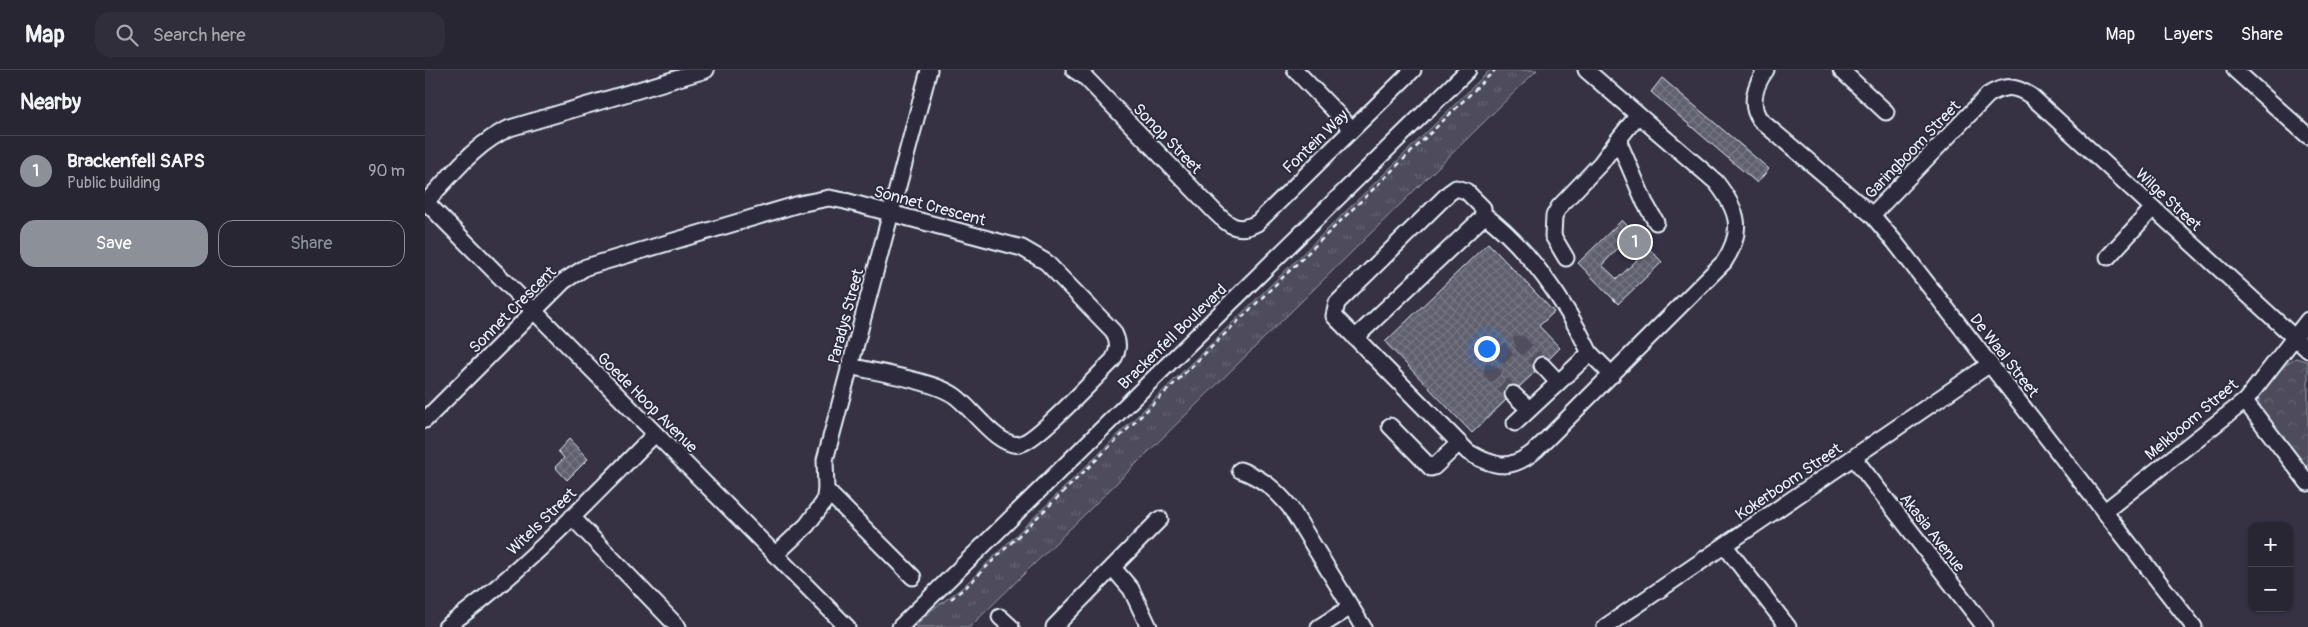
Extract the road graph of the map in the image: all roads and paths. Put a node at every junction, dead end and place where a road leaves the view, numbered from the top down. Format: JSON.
{"nodes":[{"id":1,"x":706,"y":70,"type":"edge"},
{"id":2,"x":929,"y":70,"type":"edge"},
{"id":3,"x":1074,"y":70,"type":"edge"},
{"id":4,"x":1295,"y":70,"type":"edge"},
{"id":5,"x":1413,"y":70,"type":"edge"},
{"id":6,"x":1468,"y":70,"type":"edge"},
{"id":7,"x":1495,"y":70,"type":"edge"},
{"id":8,"x":1586,"y":70,"type":"edge"},
{"id":9,"x":1766,"y":70,"type":"edge"},
{"id":10,"x":1841,"y":70,"type":"edge"},
{"id":11,"x":2235,"y":70,"type":"edge"},
{"id":12,"x":2000,"y":88,"type":"joint"},
{"id":13,"x":1886,"y":112,"type":"dead end"},
{"id":14,"x":1638,"y":115,"type":"junction"},
{"id":15,"x":1352,"y":129,"type":"junction"},
{"id":16,"x":2308,"y":136,"type":"edge"},
{"id":17,"x":1618,"y":140,"type":"junction"},
{"id":18,"x":425,"y":202,"type":"edge"},
{"id":19,"x":2153,"y":208,"type":"junction"},
{"id":20,"x":891,"y":214,"type":"junction"},
{"id":21,"x":1483,"y":214,"type":"junction"},
{"id":22,"x":1872,"y":215,"type":"junction"},
{"id":23,"x":1657,"y":222,"type":"dead end"},
{"id":24,"x":1238,"y":229,"type":"joint"},
{"id":25,"x":2108,"y":257,"type":"dead end"},
{"id":26,"x":1566,"y":258,"type":"dead end"},
{"id":27,"x":534,"y":311,"type":"junction"},
{"id":28,"x":2308,"y":320,"type":"edge"},
{"id":29,"x":2293,"y":337,"type":"junction"},
{"id":30,"x":1355,"y":338,"type":"junction"},
{"id":31,"x":2308,"y":350,"type":"edge"},
{"id":32,"x":1590,"y":352,"type":"junction"},
{"id":33,"x":1990,"y":364,"type":"junction"},
{"id":34,"x":1542,"y":365,"type":"tunnel mouth"},
{"id":35,"x":849,"y":366,"type":"junction"},
{"id":36,"x":1612,"y":374,"type":"junction"},
{"id":37,"x":1558,"y":382,"type":"junction"},
{"id":38,"x":1513,"y":394,"type":"tunnel mouth"},
{"id":39,"x":2245,"y":401,"type":"junction"},
{"id":40,"x":1529,"y":409,"type":"junction"},
{"id":41,"x":425,"y":420,"type":"edge"},
{"id":42,"x":1515,"y":423,"type":"dead end"},
{"id":43,"x":1390,"y":426,"type":"dead end"},
{"id":44,"x":655,"y":434,"type":"junction"},
{"id":45,"x":1459,"y":443,"type":"junction"},
{"id":46,"x":1853,"y":458,"type":"junction"},
{"id":47,"x":1240,"y":470,"type":"dead end"},
{"id":48,"x":2308,"y":483,"type":"edge"},
{"id":49,"x":826,"y":490,"type":"junction"},
{"id":50,"x":2105,"y":511,"type":"junction"},
{"id":51,"x":572,"y":517,"type":"junction"},
{"id":52,"x":1160,"y":519,"type":"dead end"},
{"id":53,"x":1725,"y":546,"type":"junction"},
{"id":54,"x":775,"y":555,"type":"junction"},
{"id":55,"x":1113,"y":568,"type":"junction"},
{"id":56,"x":913,"y":577,"type":"dead end"},
{"id":57,"x":944,"y":604,"type":"dead end"},
{"id":58,"x":1351,"y":608,"type":"junction"},
{"id":59,"x":445,"y":627,"type":"edge"},
{"id":60,"x":678,"y":627,"type":"edge"},
{"id":61,"x":847,"y":627,"type":"edge"},
{"id":62,"x":900,"y":627,"type":"edge"},
{"id":63,"x":1054,"y":627,"type":"edge"},
{"id":64,"x":1149,"y":627,"type":"edge"},
{"id":65,"x":1319,"y":627,"type":"edge"},
{"id":66,"x":1363,"y":627,"type":"edge"},
{"id":67,"x":1605,"y":627,"type":"edge"},
{"id":68,"x":1788,"y":627,"type":"edge"},
{"id":69,"x":1985,"y":627,"type":"edge"},
{"id":70,"x":2195,"y":627,"type":"edge"}],
"edges":[{"from":1,"to":18,"type":"street"},
{"from":2,"to":20,"type":"street","name":"Paradys Street"},
{"from":3,"to":24,"type":"street","name":"Sonop Street"},
{"from":4,"to":15,"type":"street"},
{"from":5,"to":15,"type":"street","name":"Fontein Way"},
{"from":6,"to":62,"type":"street","name":"Brackenfell Boulevard"},
{"from":7,"to":57,"type":"path"},
{"from":8,"to":14,"type":"street"},
{"from":9,"to":22,"type":"street","name":"De Waal Street"},
{"from":10,"to":13,"type":"street"},
{"from":11,"to":16,"type":"street"},
{"from":12,"to":19,"type":"street","name":"Wilge Street"},
{"from":12,"to":22,"type":"street","name":"Garingboom Street"},
{"from":14,"to":17,"type":"street"},
{"from":14,"to":36,"type":"street"},
{"from":15,"to":24,"type":"street","name":"Fontein Way"},
{"from":17,"to":23,"type":"street"},
{"from":17,"to":26,"type":"street"},
{"from":18,"to":27,"type":"street","name":"Goede Hoop Avenue"},
{"from":19,"to":25,"type":"street"},
{"from":19,"to":29,"type":"street","name":"Wilge Street"},
{"from":20,"to":27,"type":"street","name":"Sonnet Crescent"},
{"from":20,"to":35,"type":"street","name":"Paradys Street"},
{"from":20,"to":35,"type":"street","name":"Sonnet Crescent"},
{"from":21,"to":30,"type":"street"},
{"from":21,"to":30,"type":"street"},
{"from":21,"to":32,"type":"street"},
{"from":22,"to":33,"type":"street","name":"De Waal Street"},
{"from":27,"to":41,"type":"street","name":"Sonnet Crescent"},
{"from":27,"to":44,"type":"street","name":"Goede Hoop Avenue"},
{"from":28,"to":29,"type":"street","name":"Melkboom Street"},
{"from":29,"to":31,"type":"street","name":"Wilge Street"},
{"from":29,"to":39,"type":"street","name":"Melkboom Street"},
{"from":30,"to":45,"type":"street"},
{"from":32,"to":36,"type":"street"},
{"from":32,"to":37,"type":"street"},
{"from":33,"to":46,"type":"street","name":"Kokerboom Street"},
{"from":33,"to":50,"type":"street","name":"De Waal Street"},
{"from":34,"to":37,"type":"street"},
{"from":35,"to":49,"type":"street","name":"Paradys Street"},
{"from":36,"to":45,"type":"street"},
{"from":37,"to":40,"type":"street"},
{"from":38,"to":40,"type":"street"},
{"from":39,"to":48,"type":"street"},
{"from":39,"to":50,"type":"street","name":"Melkboom Street"},
{"from":40,"to":42,"type":"street"},
{"from":43,"to":45,"type":"street"},
{"from":44,"to":51,"type":"street","name":"Witels Street"},
{"from":44,"to":54,"type":"street","name":"Goede Hoop Avenue"},
{"from":46,"to":53,"type":"street","name":"Kokerboom Street"},
{"from":46,"to":69,"type":"street","name":"Akasia Avenue"},
{"from":47,"to":58,"type":"street"},
{"from":49,"to":54,"type":"street","name":"Paradys Street"},
{"from":49,"to":56,"type":"street"},
{"from":50,"to":70,"type":"street","name":"De Waal Street"},
{"from":51,"to":59,"type":"street","name":"Witels Street"},
{"from":51,"to":60,"type":"street"},
{"from":52,"to":55,"type":"street"},
{"from":53,"to":67,"type":"street","name":"Kokerboom Street"},
{"from":53,"to":68,"type":"street"},
{"from":54,"to":61,"type":"street","name":"Goede Hoop Avenue"},
{"from":55,"to":63,"type":"street"},
{"from":55,"to":64,"type":"street"},
{"from":58,"to":65,"type":"street"},
{"from":58,"to":66,"type":"street"}]}
